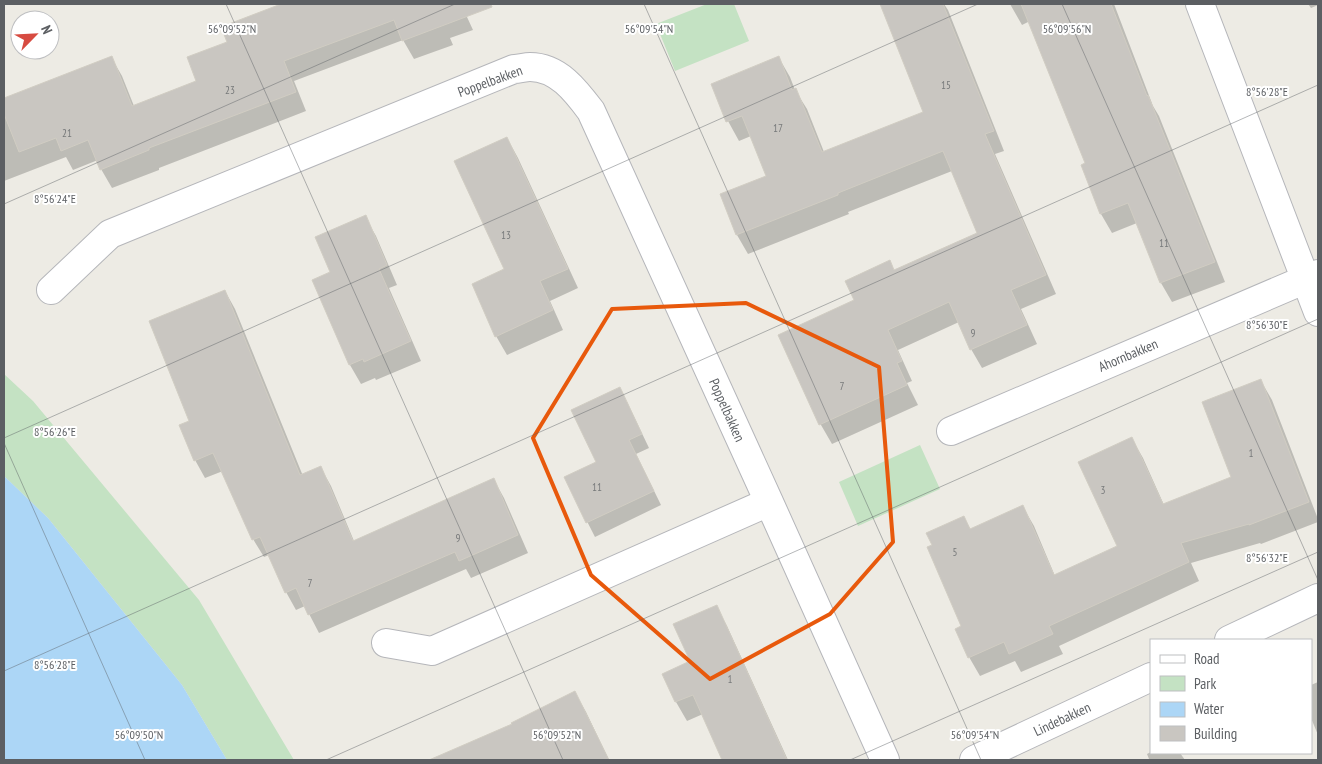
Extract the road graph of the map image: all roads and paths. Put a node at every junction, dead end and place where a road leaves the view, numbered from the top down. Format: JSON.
{"nodes":[{"id":1,"x":1200,"y":4,"type":"edge"},
{"id":2,"x":1312,"y":276,"type":"edge"},
{"id":3,"x":51,"y":290,"type":"dead end"},
{"id":4,"x":1318,"y":312,"type":"edge"},
{"id":5,"x":951,"y":431,"type":"dead end"},
{"id":6,"x":769,"y":502,"type":"junction"},
{"id":7,"x":1318,"y":598,"type":"edge"},
{"id":8,"x":1231,"y":639,"type":"edge"},
{"id":9,"x":386,"y":643,"type":"dead end"},
{"id":10,"x":1150,"y":677,"type":"edge"},
{"id":11,"x":885,"y":760,"type":"edge"},
{"id":12,"x":974,"y":760,"type":"edge"}],
"edges":[{"from":1,"to":2,"type":"street"},
{"from":2,"to":4,"type":"street"},
{"from":2,"to":5,"type":"street","name":"Ahornbakken"},
{"from":3,"to":6,"type":"street","name":"Poppelbakken"},
{"from":6,"to":9,"type":"street"},
{"from":6,"to":11,"type":"street","name":"Poppelbakken"},
{"from":7,"to":8,"type":"street"},
{"from":10,"to":12,"type":"street","name":"Lindebakken"}]}
